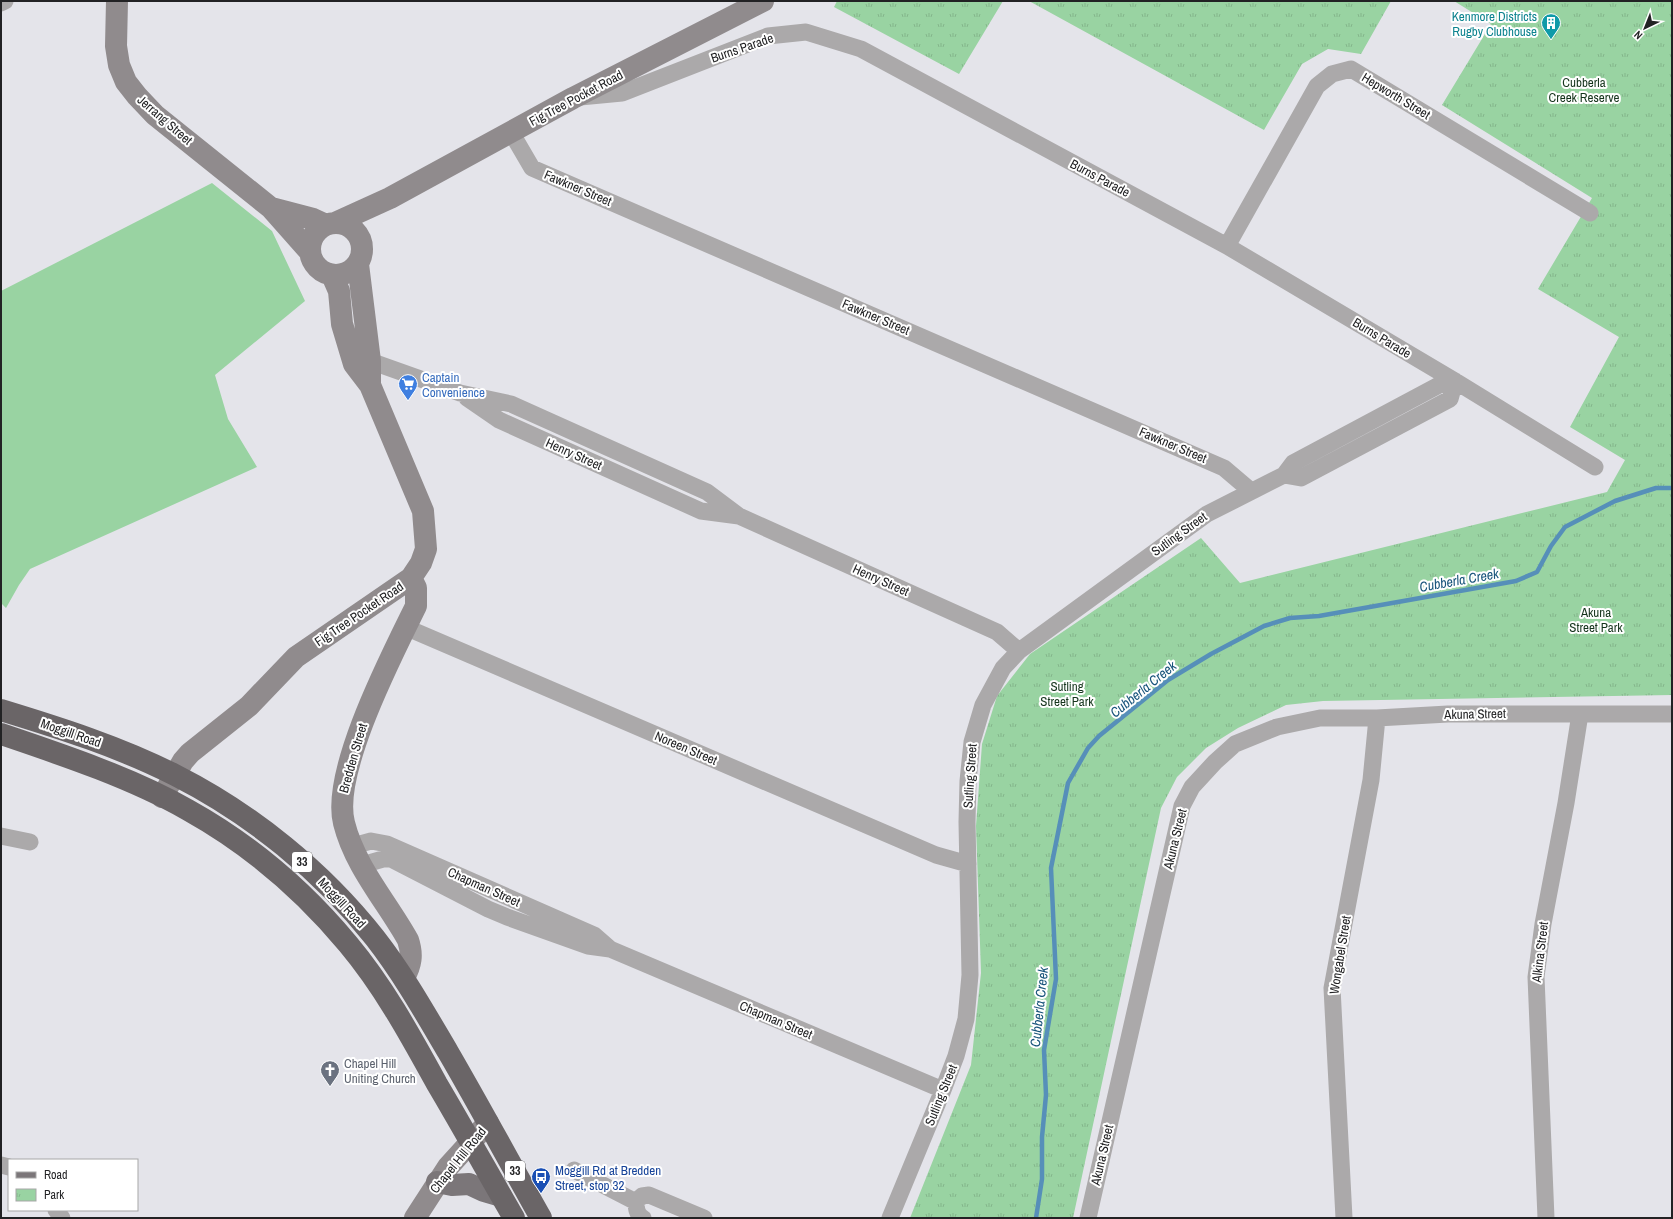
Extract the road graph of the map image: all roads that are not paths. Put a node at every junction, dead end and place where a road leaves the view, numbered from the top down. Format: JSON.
{"nodes":[{"id":1,"x":5,"y":1,"type":"edge"},
{"id":2,"x":117,"y":1,"type":"edge"},
{"id":3,"x":763,"y":1,"type":"edge"},
{"id":4,"x":1,"y":3,"type":"edge"},
{"id":5,"x":573,"y":98,"type":"junction"},
{"id":6,"x":512,"y":132,"type":"junction"},
{"id":7,"x":390,"y":198,"type":"junction"},
{"id":8,"x":271,"y":208,"type":"junction"},
{"id":9,"x":1590,"y":213,"type":"dead end"},
{"id":10,"x":331,"y":224,"type":"junction"},
{"id":11,"x":1226,"y":246,"type":"junction"},
{"id":12,"x":310,"y":252,"type":"junction"},
{"id":13,"x":360,"y":256,"type":"junction"},
{"id":14,"x":332,"y":275,"type":"junction"},
{"id":15,"x":362,"y":362,"type":"junction"},
{"id":16,"x":1455,"y":381,"type":"junction"},
{"id":17,"x":1595,"y":467,"type":"dead end"},
{"id":18,"x":1251,"y":491,"type":"junction"},
{"id":19,"x":411,"y":578,"type":"junction"},
{"id":20,"x":406,"y":627,"type":"junction"},
{"id":21,"x":1019,"y":651,"type":"junction"},
{"id":22,"x":1,"y":710,"type":"edge"},
{"id":23,"x":1580,"y":714,"type":"junction"},
{"id":24,"x":1672,"y":714,"type":"edge"},
{"id":25,"x":1378,"y":718,"type":"junction"},
{"id":26,"x":1,"y":734,"type":"edge"},
{"id":27,"x":174,"y":775,"type":"junction"},
{"id":28,"x":162,"y":797,"type":"junction"},
{"id":29,"x":1,"y":836,"type":"edge"},
{"id":30,"x":30,"y":842,"type":"dead end"},
{"id":31,"x":358,"y":856,"type":"junction"},
{"id":32,"x":968,"y":864,"type":"junction"},
{"id":33,"x":404,"y":978,"type":"junction"},
{"id":34,"x":943,"y":1090,"type":"junction"},
{"id":35,"x":488,"y":1123,"type":"junction"},
{"id":36,"x":470,"y":1142,"type":"junction"},
{"id":37,"x":574,"y":1170,"type":"dead end"},
{"id":38,"x":437,"y":1182,"type":"junction"},
{"id":39,"x":501,"y":1196,"type":"junction"},
{"id":40,"x":636,"y":1202,"type":"junction"},
{"id":41,"x":415,"y":1218,"type":"edge"},
{"id":42,"x":514,"y":1218,"type":"edge"},
{"id":43,"x":541,"y":1218,"type":"edge"},
{"id":44,"x":643,"y":1218,"type":"edge"},
{"id":45,"x":704,"y":1218,"type":"edge"},
{"id":46,"x":890,"y":1218,"type":"edge"},
{"id":47,"x":1088,"y":1218,"type":"edge"},
{"id":48,"x":1344,"y":1218,"type":"edge"},
{"id":49,"x":1546,"y":1218,"type":"edge"}],
"edges":[{"from":1,"to":4,"type":"street"},
{"from":2,"to":8,"type":"main road","name":"Jerrang Street"},
{"from":3,"to":5,"type":"main road","name":"Fig Tree Pocket Road"},
{"from":5,"to":6,"type":"main road","name":"Fig Tree Pocket Road"},
{"from":5,"to":11,"type":"street","name":"Burns Parade"},
{"from":6,"to":7,"type":"main road","name":"Fig Tree Pocket Road"},
{"from":6,"to":18,"type":"street","name":"Fawkner Street"},
{"from":7,"to":10,"type":"main road","name":"Fig Tree Pocket Road"},
{"from":7,"to":13,"type":"main road","name":"Fig Tree Pocket Road"},
{"from":8,"to":10,"type":"main road","name":"Jerrang Street"},
{"from":8,"to":12,"type":"main road","name":"Jerrang Street"},
{"from":9,"to":11,"type":"street","name":"Hepworth Street"},
{"from":10,"to":12,"type":"main road"},
{"from":10,"to":13,"type":"main road"},
{"from":11,"to":16,"type":"street","name":"Burns Parade"},
{"from":12,"to":14,"type":"main road"},
{"from":13,"to":14,"type":"main road"},
{"from":13,"to":15,"type":"main road","name":"Fig Tree Pocket Road"},
{"from":14,"to":15,"type":"main road","name":"Fig Tree Pocket Road"},
{"from":15,"to":19,"type":"main road","name":"Fig Tree Pocket Road"},
{"from":15,"to":21,"type":"street","name":"Henry Street"},
{"from":16,"to":17,"type":"street","name":"Burns Parade"},
{"from":16,"to":18,"type":"street","name":"Sutling Street"},
{"from":18,"to":21,"type":"street","name":"Sutling Street"},
{"from":19,"to":20,"type":"main road","name":"Bredden Street"},
{"from":19,"to":27,"type":"main road","name":"Fig Tree Pocket Road"},
{"from":20,"to":31,"type":"main road","name":"Bredden Street"},
{"from":20,"to":32,"type":"street","name":"Noreen Street"},
{"from":21,"to":32,"type":"street","name":"Sutling Street"},
{"from":22,"to":27,"type":"highway","name":"Moggill Road","number":"33"},
{"from":23,"to":24,"type":"street","name":"Akuna Street"},
{"from":23,"to":25,"type":"street","name":"Akuna Street"},
{"from":23,"to":49,"type":"street","name":"Alkina Street"},
{"from":25,"to":47,"type":"street","name":"Akuna Street"},
{"from":25,"to":48,"type":"street","name":"Wongabel Street"},
{"from":26,"to":28,"type":"highway","name":"Moggill Road","number":"33"},
{"from":27,"to":28,"type":"main road","name":"Fig Tree Pocket Road"},
{"from":27,"to":33,"type":"highway","name":"Moggill Road","number":"33"},
{"from":28,"to":36,"type":"highway","name":"Moggill Road","number":"33"},
{"from":29,"to":30,"type":"street"},
{"from":31,"to":33,"type":"main road","name":"Bredden Street"},
{"from":31,"to":34,"type":"street","name":"Chapman Street"},
{"from":32,"to":34,"type":"street","name":"Sutling Street"},
{"from":33,"to":35,"type":"highway","name":"Moggill Road","number":"33"},
{"from":34,"to":46,"type":"street","name":"Sutling Street"},
{"from":35,"to":36,"type":"main road","name":"Chapel Hill Road"},
{"from":35,"to":43,"type":"highway","name":"Moggill Road","number":"33"},
{"from":36,"to":38,"type":"main road","name":"Chapel Hill Road"},
{"from":36,"to":39,"type":"highway","name":"Moggill Road","number":"33"},
{"from":37,"to":40,"type":"street"},
{"from":38,"to":39,"type":"main road"},
{"from":38,"to":41,"type":"main road","name":"Chapel Hill Road"},
{"from":39,"to":42,"type":"highway","name":"Moggill Road","number":"33"},
{"from":40,"to":44,"type":"street"},
{"from":40,"to":45,"type":"street"}]}
